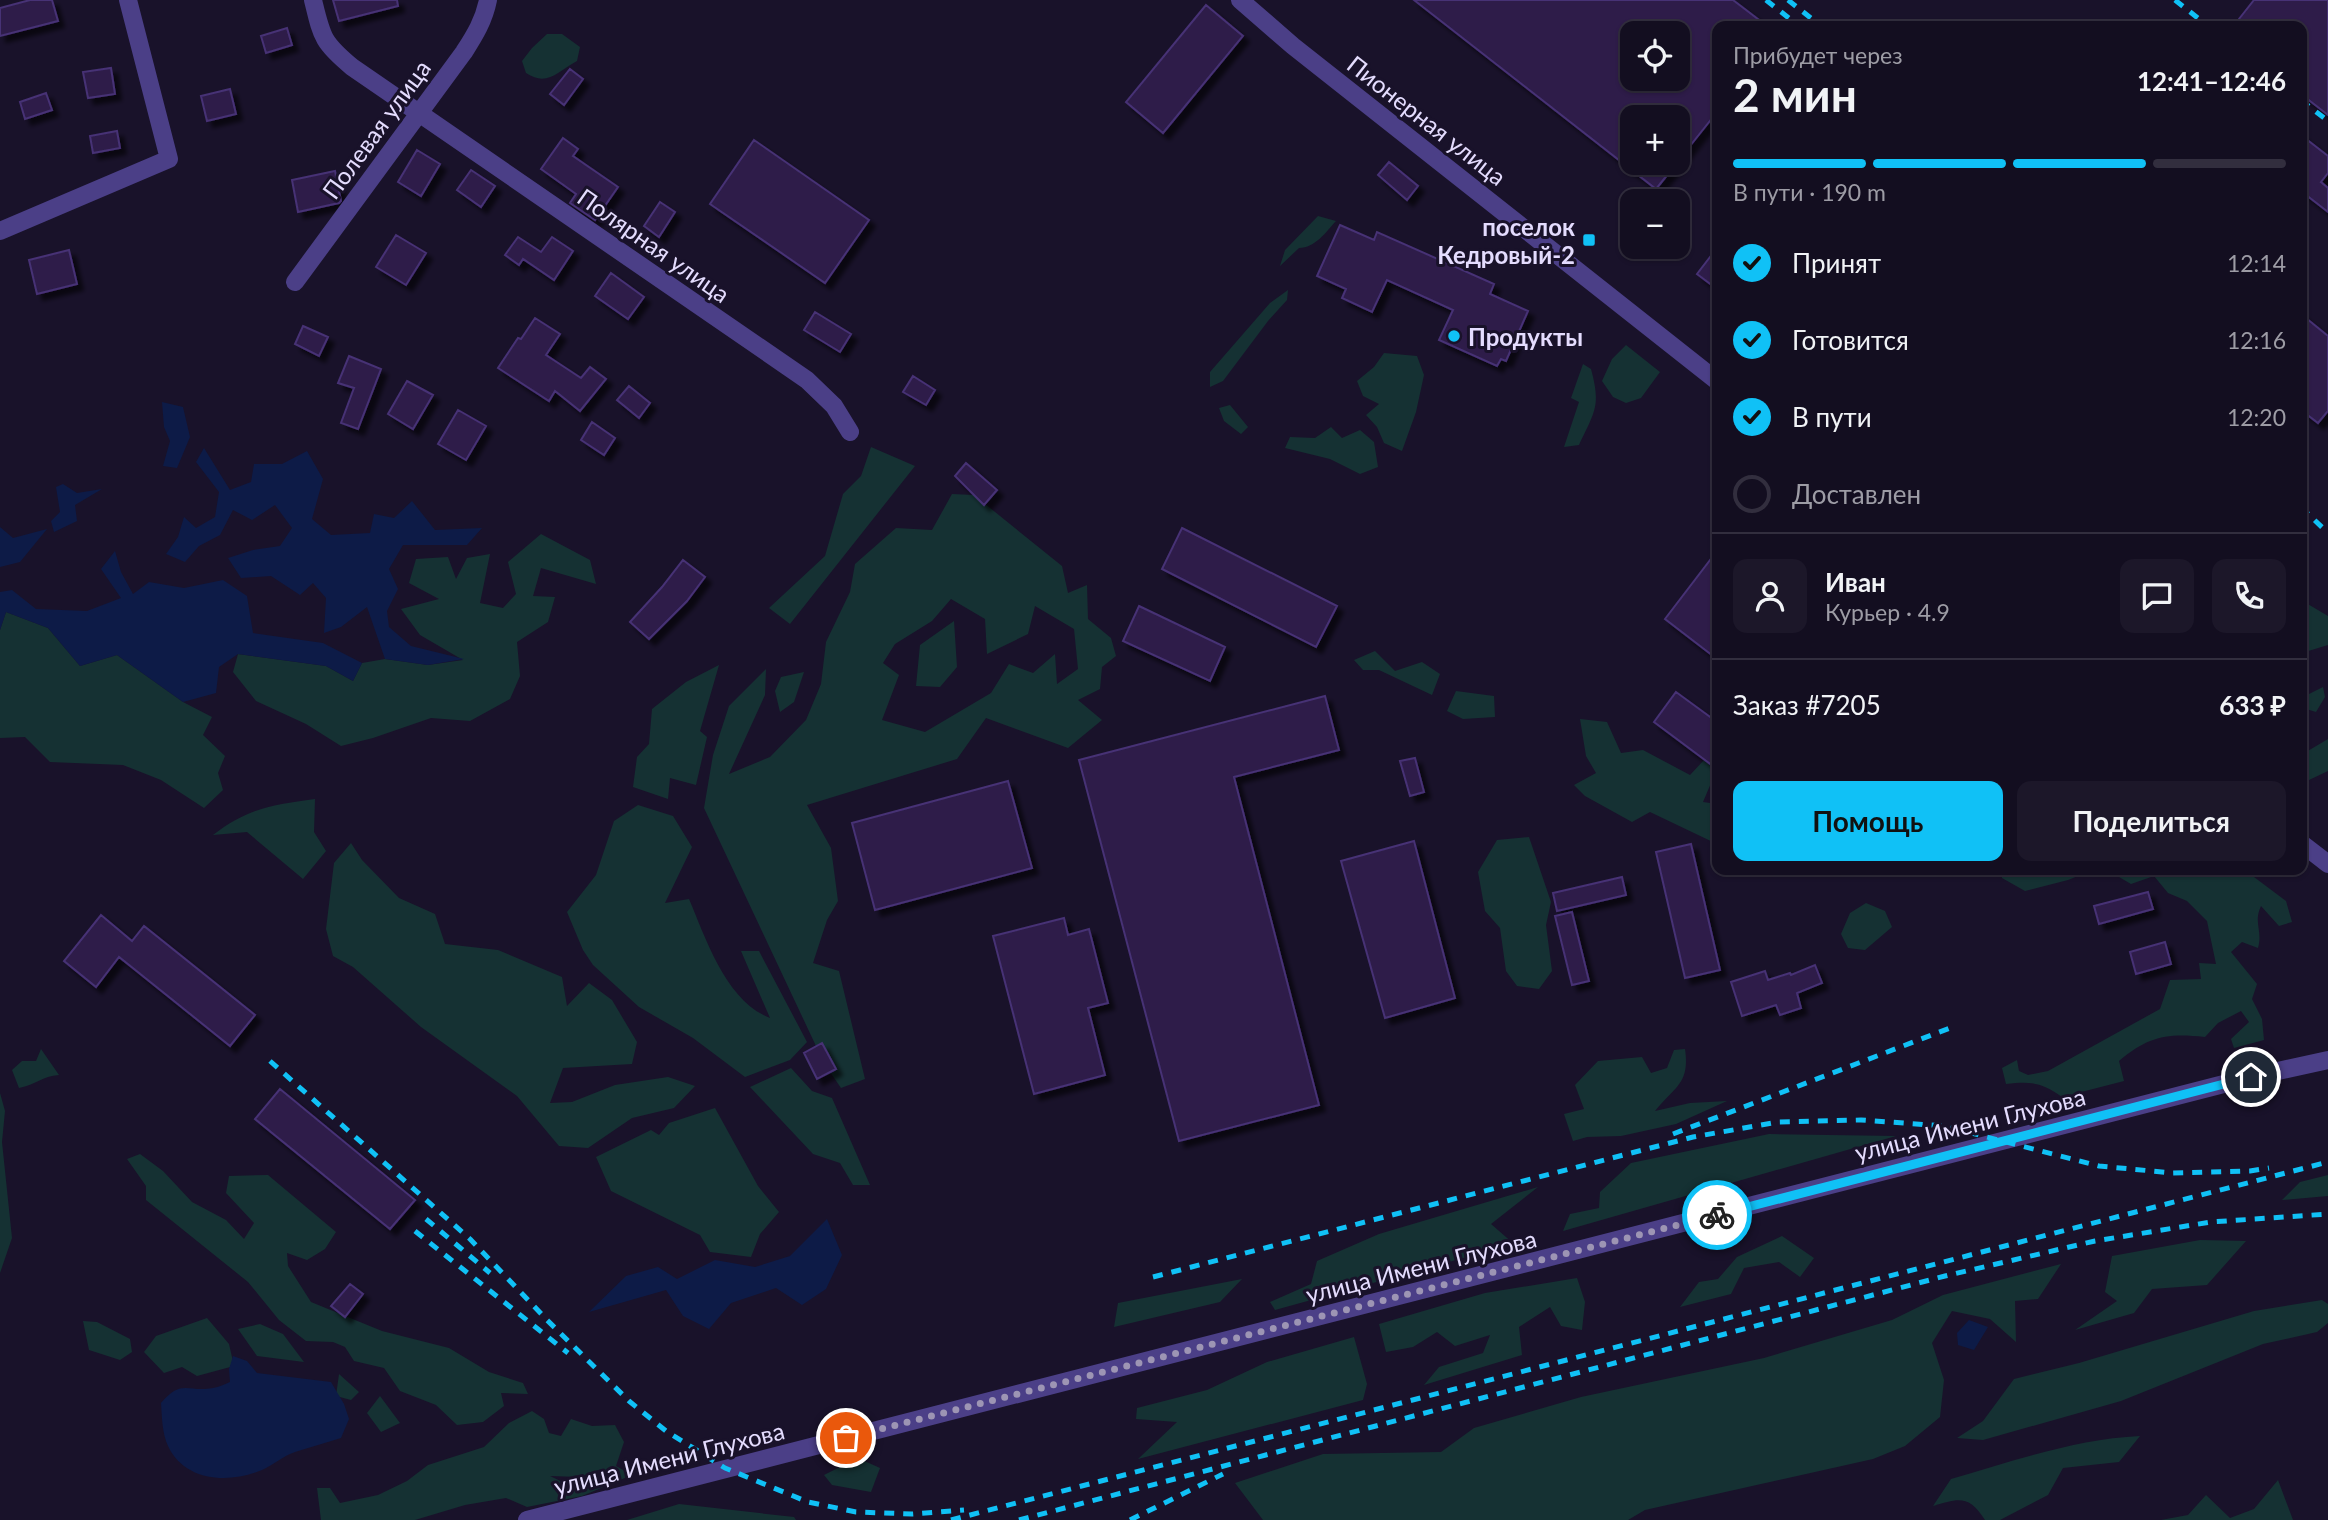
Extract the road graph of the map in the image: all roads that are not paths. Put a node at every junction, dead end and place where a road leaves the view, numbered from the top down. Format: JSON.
{"nodes":[{"id":1,"x":128,"y":0,"type":"edge"},
{"id":2,"x":313,"y":0,"type":"edge"},
{"id":3,"x":488,"y":0,"type":"edge"},
{"id":4,"x":1240,"y":0,"type":"edge"},
{"id":5,"x":418,"y":113,"type":"junction"},
{"id":6,"x":0,"y":231,"type":"edge"},
{"id":7,"x":295,"y":282,"type":"dead end"},
{"id":8,"x":1712,"y":377,"type":"edge"},
{"id":9,"x":850,"y":432,"type":"dead end"},
{"id":10,"x":2307,"y":848,"type":"edge"},
{"id":11,"x":2328,"y":864,"type":"edge"},
{"id":12,"x":2328,"y":1060,"type":"edge"},
{"id":13,"x":527,"y":1520,"type":"edge"}],
"edges":[{"from":1,"to":6,"type":"street"},
{"from":2,"to":5,"type":"street","name":"Полярная улица"},
{"from":3,"to":5,"type":"street","name":"Полевая улица"},
{"from":4,"to":8,"type":"street","name":"Пионерная улица"},
{"from":5,"to":7,"type":"street","name":"Полевая улица"},
{"from":5,"to":9,"type":"street","name":"Полярная улица"},
{"from":10,"to":11,"type":"street"},
{"from":12,"to":13,"type":"street","name":"улица Имени Глухова"}]}
